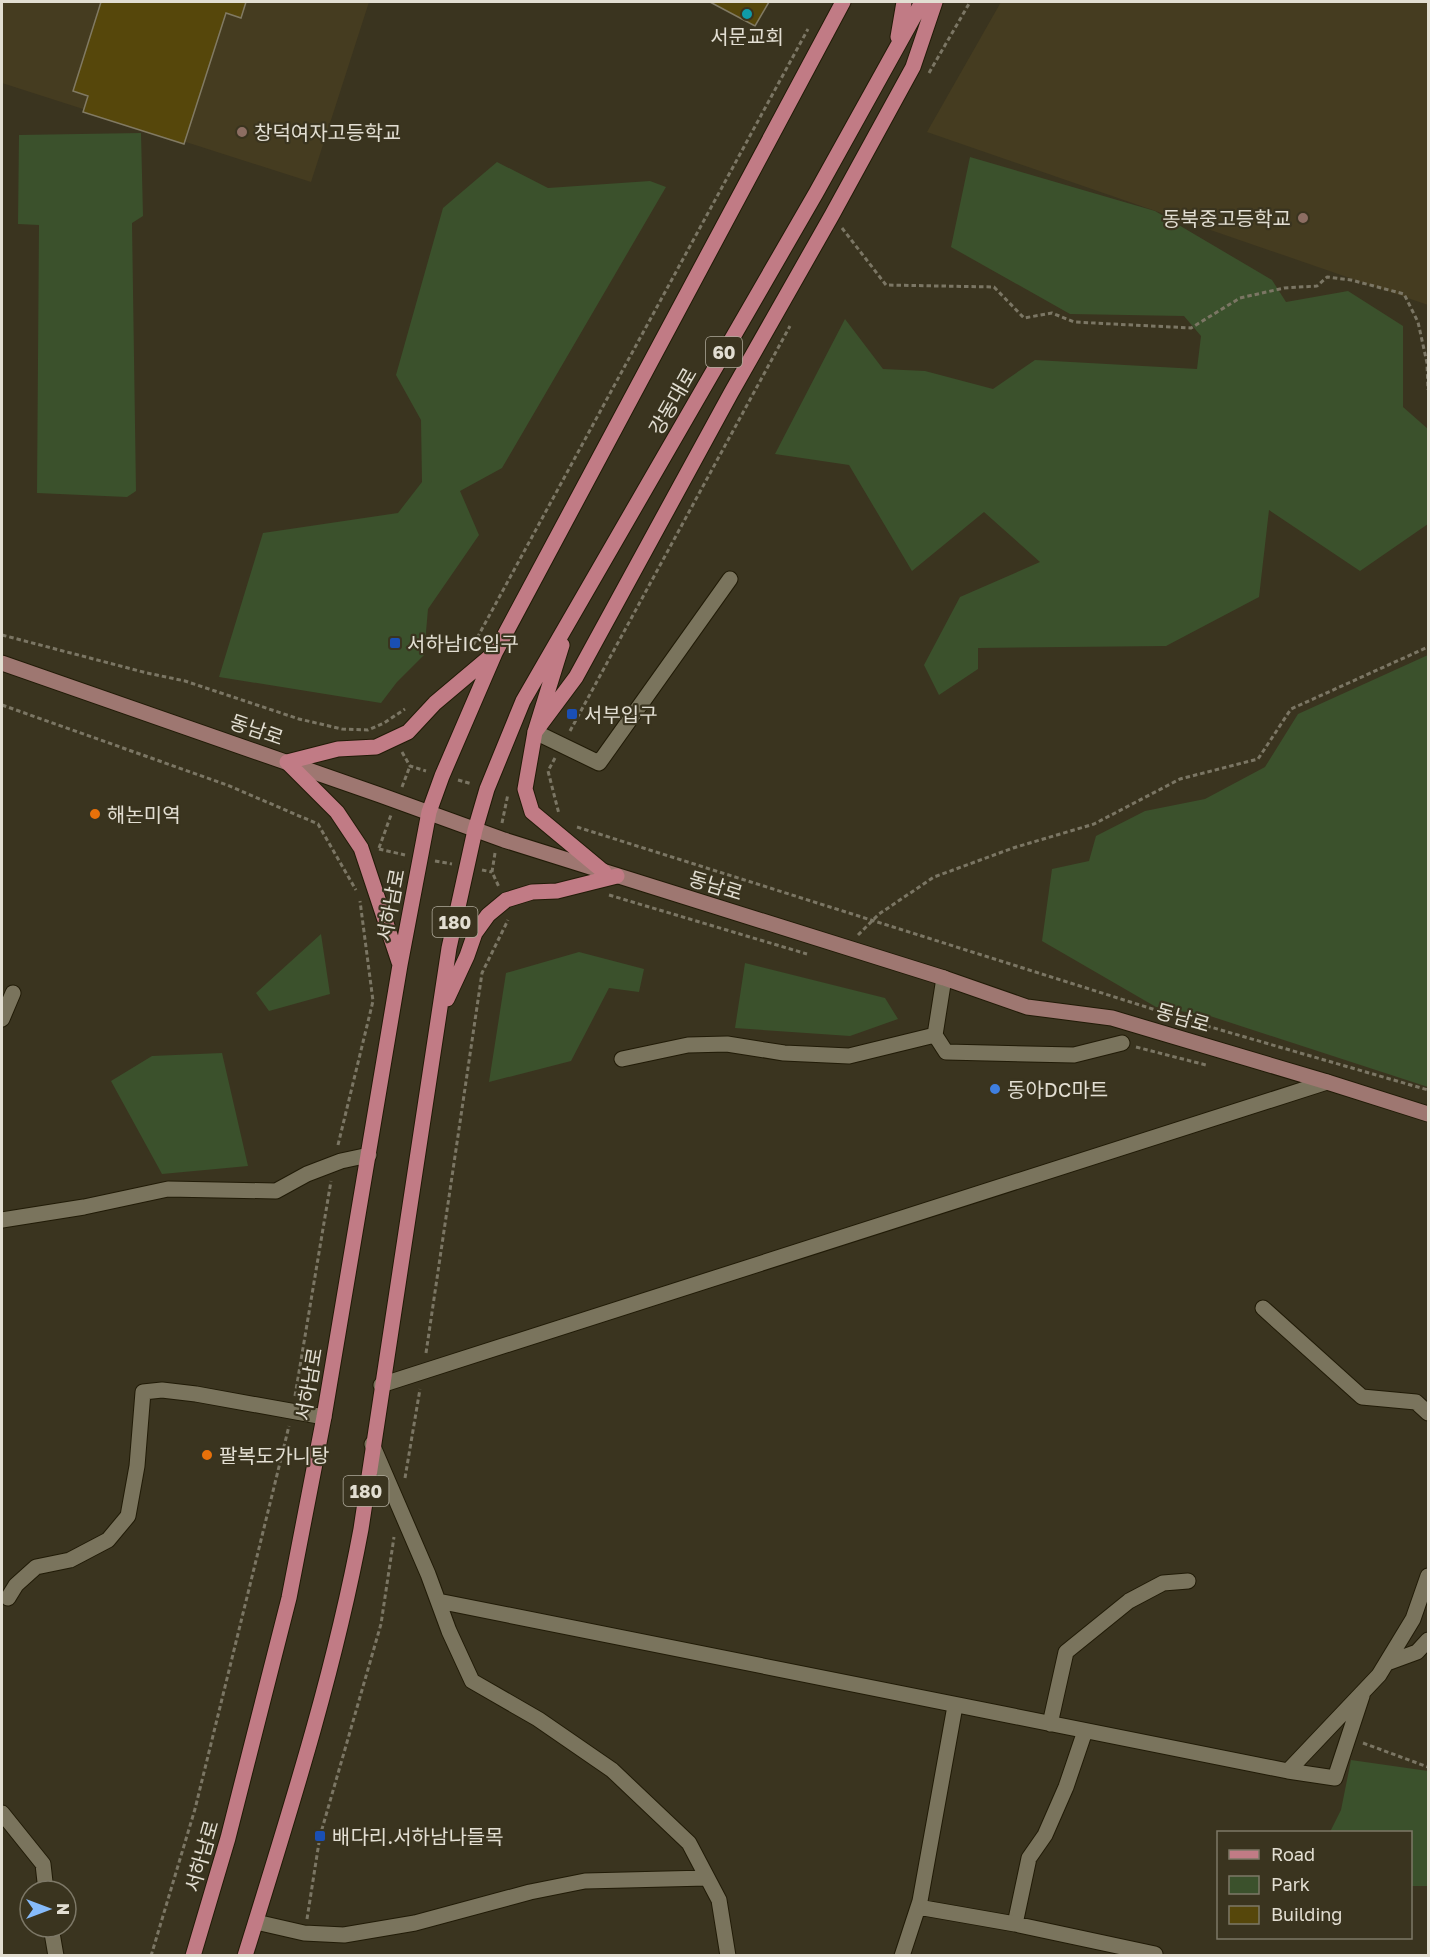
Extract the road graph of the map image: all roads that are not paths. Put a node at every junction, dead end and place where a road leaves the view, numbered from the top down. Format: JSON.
{"nodes":[{"id":1,"x":843,"y":2,"type":"edge"},
{"id":2,"x":904,"y":2,"type":"edge"},
{"id":3,"x":922,"y":2,"type":"edge"},
{"id":4,"x":934,"y":2,"type":"edge"},
{"id":5,"x":896,"y":49,"type":"junction"},
{"id":6,"x":730,"y":579,"type":"dead end"},
{"id":7,"x":571,"y":618,"type":"junction"},
{"id":8,"x":495,"y":653,"type":"junction"},
{"id":9,"x":2,"y":663,"type":"edge"},
{"id":10,"x":535,"y":732,"type":"junction"},
{"id":11,"x":287,"y":762,"type":"junction"},
{"id":12,"x":429,"y":812,"type":"junction"},
{"id":13,"x":476,"y":830,"type":"junction"},
{"id":14,"x":610,"y":874,"type":"junction"},
{"id":15,"x":400,"y":965,"type":"junction"},
{"id":16,"x":944,"y":978,"type":"junction"},
{"id":17,"x":13,"y":993,"type":"dead end"},
{"id":18,"x":439,"y":1016,"type":"junction"},
{"id":19,"x":2,"y":1019,"type":"edge"},
{"id":20,"x":935,"y":1035,"type":"junction"},
{"id":21,"x":1122,"y":1043,"type":"dead end"},
{"id":22,"x":622,"y":1059,"type":"dead end"},
{"id":23,"x":1327,"y":1082,"type":"junction"},
{"id":24,"x":1428,"y":1114,"type":"edge"},
{"id":25,"x":369,"y":1155,"type":"junction"},
{"id":26,"x":2,"y":1220,"type":"edge"},
{"id":27,"x":1263,"y":1308,"type":"dead end"},
{"id":28,"x":381,"y":1385,"type":"junction"},
{"id":29,"x":1428,"y":1413,"type":"edge"},
{"id":30,"x":324,"y":1417,"type":"junction"},
{"id":31,"x":372,"y":1444,"type":"junction"},
{"id":32,"x":1428,"y":1576,"type":"edge"},
{"id":33,"x":1188,"y":1581,"type":"dead end"},
{"id":34,"x":8,"y":1598,"type":"dead end"},
{"id":35,"x":438,"y":1601,"type":"junction"},
{"id":36,"x":1428,"y":1640,"type":"edge"},
{"id":37,"x":1387,"y":1663,"type":"junction"},
{"id":38,"x":1364,"y":1691,"type":"junction"},
{"id":39,"x":955,"y":1706,"type":"junction"},
{"id":40,"x":1050,"y":1724,"type":"junction"},
{"id":41,"x":1085,"y":1731,"type":"junction"},
{"id":42,"x":1287,"y":1771,"type":"junction"},
{"id":43,"x":2,"y":1813,"type":"edge"},
{"id":44,"x":707,"y":1878,"type":"junction"},
{"id":45,"x":45,"y":1879,"type":"edge"},
{"id":46,"x":918,"y":1907,"type":"junction"},
{"id":47,"x":256,"y":1922,"type":"junction"},
{"id":48,"x":1015,"y":1924,"type":"junction"},
{"id":49,"x":53,"y":1939,"type":"edge"},
{"id":50,"x":1155,"y":1954,"type":"dead end"},
{"id":51,"x":56,"y":1956,"type":"edge"},
{"id":52,"x":193,"y":1956,"type":"edge"},
{"id":53,"x":245,"y":1956,"type":"edge"},
{"id":54,"x":728,"y":1956,"type":"edge"},
{"id":55,"x":902,"y":1956,"type":"edge"}],
"edges":[{"from":1,"to":8,"type":"main road","name":"강동대로"},
{"from":2,"to":5,"type":"main road"},
{"from":3,"to":5,"type":"main road","name":"강동대로","number":"60"},
{"from":4,"to":10,"type":"main road"},
{"from":5,"to":7,"type":"main road","name":"강동대로","number":"60"},
{"from":6,"to":10,"type":"street"},
{"from":7,"to":10,"type":"main road"},
{"from":7,"to":13,"type":"main road","name":"강동대로","number":"60"},
{"from":8,"to":11,"type":"main road"},
{"from":8,"to":12,"type":"main road","name":"강동대로"},
{"from":9,"to":11,"type":"main road","name":"동남로"},
{"from":10,"to":14,"type":"main road"},
{"from":11,"to":12,"type":"main road","name":"동남로"},
{"from":11,"to":15,"type":"main road"},
{"from":12,"to":13,"type":"main road","name":"동남로"},
{"from":12,"to":15,"type":"main road","name":"서하남로","number":"180"},
{"from":13,"to":14,"type":"main road","name":"동남로"},
{"from":13,"to":18,"type":"main road","number":"180"},
{"from":14,"to":16,"type":"main road","name":"동남로"},
{"from":14,"to":18,"type":"main road"},
{"from":15,"to":25,"type":"main road","name":"서하남로","number":"180"},
{"from":16,"to":20,"type":"street"},
{"from":16,"to":23,"type":"main road","name":"동남로"},
{"from":17,"to":19,"type":"street"},
{"from":18,"to":28,"type":"main road","number":"180"},
{"from":20,"to":21,"type":"street"},
{"from":20,"to":22,"type":"street"},
{"from":23,"to":24,"type":"main road","name":"동남로"},
{"from":23,"to":28,"type":"street"},
{"from":25,"to":26,"type":"street"},
{"from":25,"to":30,"type":"main road","name":"서하남로","number":"180"},
{"from":27,"to":29,"type":"street"},
{"from":28,"to":31,"type":"main road","number":"180"},
{"from":30,"to":34,"type":"street"},
{"from":30,"to":52,"type":"main road","name":"서하남로","number":"180"},
{"from":31,"to":35,"type":"street"},
{"from":31,"to":47,"type":"main road","number":"180"},
{"from":32,"to":37,"type":"street"},
{"from":33,"to":40,"type":"street"},
{"from":35,"to":39,"type":"street"},
{"from":35,"to":44,"type":"street"},
{"from":36,"to":37,"type":"street"},
{"from":37,"to":38,"type":"street"},
{"from":38,"to":42,"type":"street"},
{"from":38,"to":42,"type":"street"},
{"from":39,"to":40,"type":"street"},
{"from":39,"to":46,"type":"street"},
{"from":40,"to":41,"type":"street"},
{"from":41,"to":42,"type":"street"},
{"from":41,"to":48,"type":"street"},
{"from":43,"to":45,"type":"street"},
{"from":44,"to":47,"type":"street"},
{"from":44,"to":54,"type":"street"},
{"from":46,"to":48,"type":"street"},
{"from":46,"to":55,"type":"street"},
{"from":47,"to":53,"type":"main road","number":"180"},
{"from":48,"to":50,"type":"street"},
{"from":49,"to":51,"type":"street"}]}
